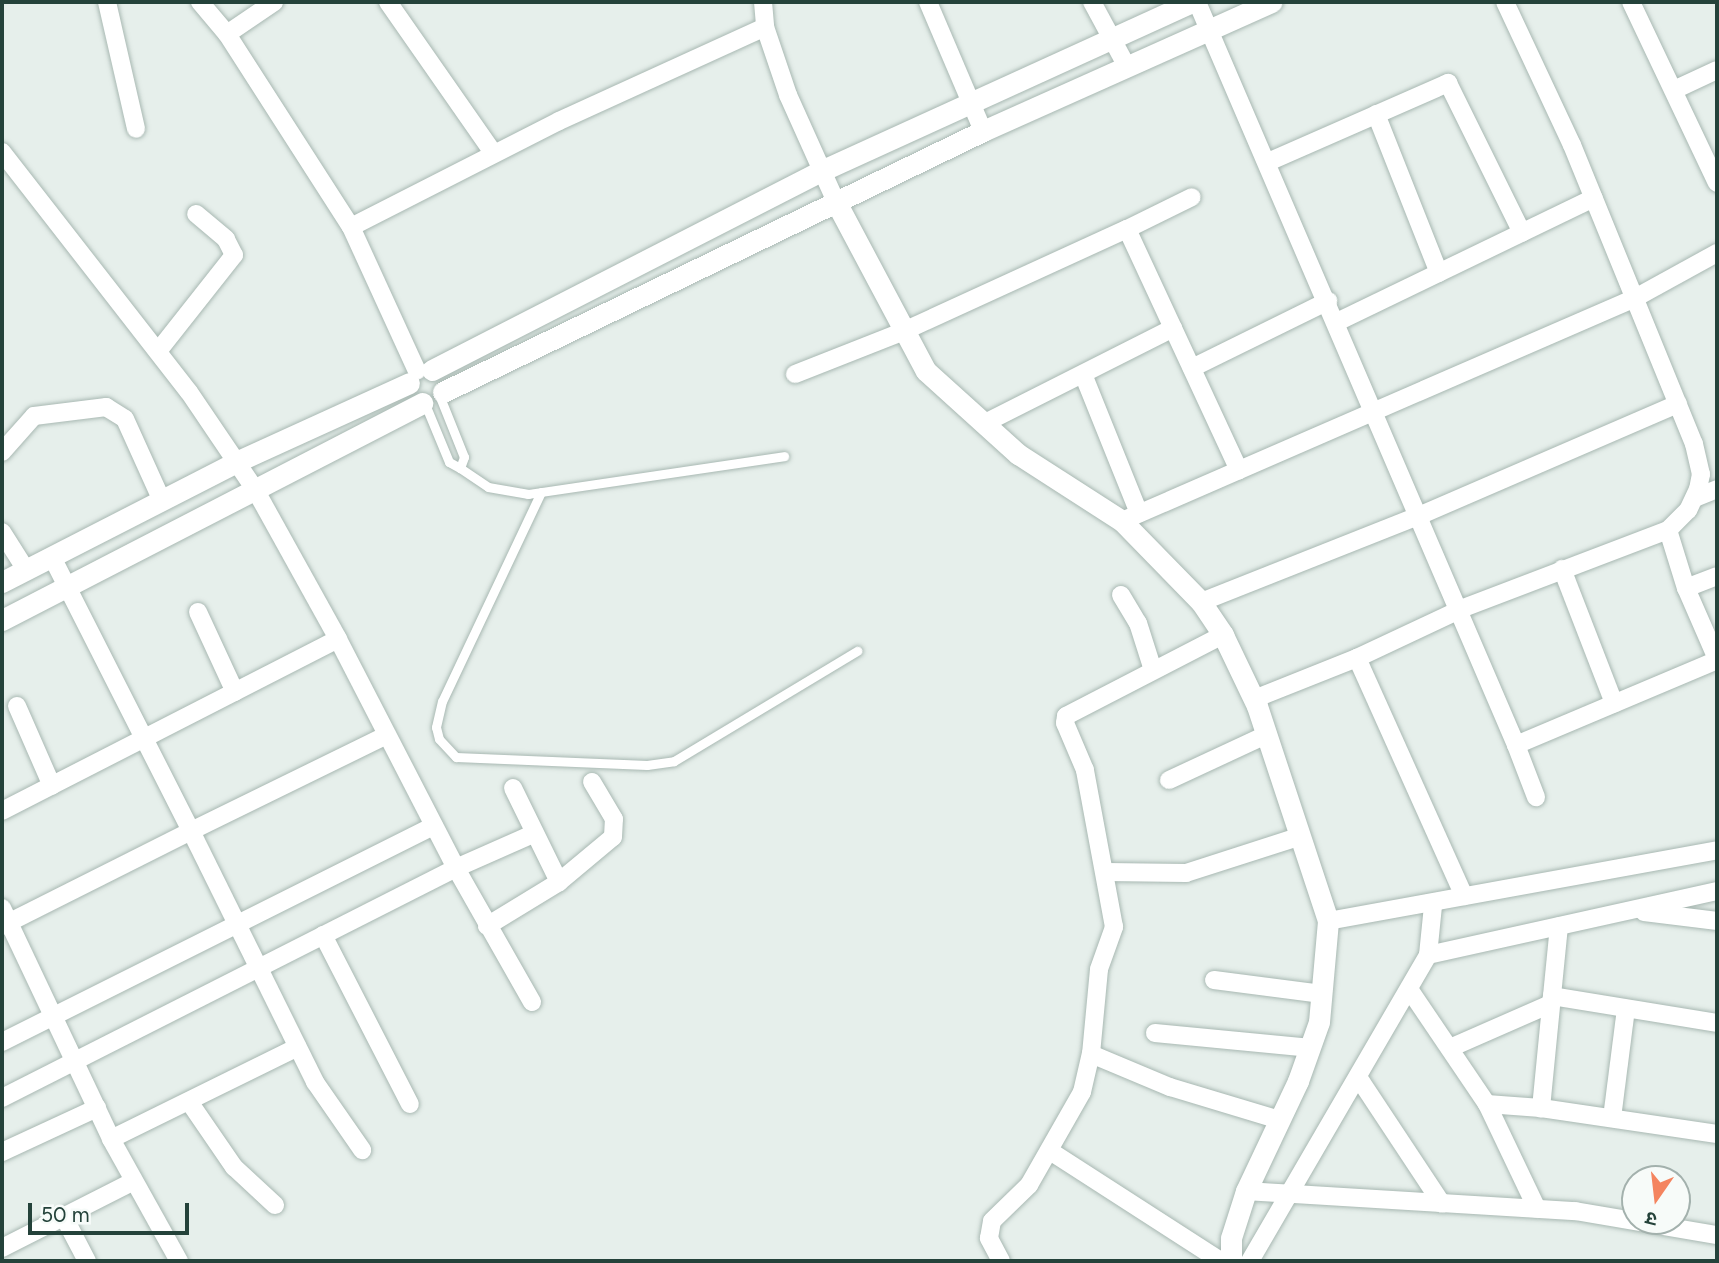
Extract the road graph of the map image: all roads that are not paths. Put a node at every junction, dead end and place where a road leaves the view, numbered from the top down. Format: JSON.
{"nodes":[{"id":1,"x":107,"y":2,"type":"edge"},
{"id":2,"x":200,"y":2,"type":"edge"},
{"id":3,"x":274,"y":2,"type":"edge"},
{"id":4,"x":388,"y":2,"type":"edge"},
{"id":5,"x":763,"y":2,"type":"edge"},
{"id":6,"x":928,"y":2,"type":"edge"},
{"id":7,"x":1092,"y":2,"type":"edge"},
{"id":8,"x":1194,"y":2,"type":"edge"},
{"id":9,"x":1272,"y":2,"type":"edge"},
{"id":10,"x":1505,"y":2,"type":"edge"},
{"id":11,"x":1631,"y":2,"type":"edge"},
{"id":12,"x":765,"y":27,"type":"junction"},
{"id":13,"x":1211,"y":30,"type":"junction"},
{"id":14,"x":227,"y":34,"type":"junction"},
{"id":15,"x":1110,"y":38,"type":"junction"},
{"id":16,"x":1126,"y":65,"type":"junction"},
{"id":17,"x":1717,"y":70,"type":"edge"},
{"id":18,"x":1674,"y":90,"type":"junction"},
{"id":19,"x":969,"y":101,"type":"junction"},
{"id":20,"x":1376,"y":114,"type":"junction"},
{"id":21,"x":136,"y":130,"type":"dead end"},
{"id":22,"x":983,"y":131,"type":"junction"},
{"id":23,"x":2,"y":152,"type":"edge"},
{"id":24,"x":494,"y":154,"type":"junction"},
{"id":25,"x":1268,"y":162,"type":"junction"},
{"id":26,"x":821,"y":171,"type":"junction"},
{"id":27,"x":1717,"y":183,"type":"edge"},
{"id":28,"x":1192,"y":197,"type":"dead end"},
{"id":29,"x":1594,"y":198,"type":"junction"},
{"id":30,"x":836,"y":202,"type":"junction"},
{"id":31,"x":196,"y":215,"type":"dead end"},
{"id":32,"x":351,"y":227,"type":"junction"},
{"id":33,"x":1127,"y":229,"type":"junction"},
{"id":34,"x":1522,"y":233,"type":"junction"},
{"id":35,"x":1717,"y":253,"type":"edge"},
{"id":36,"x":1439,"y":272,"type":"junction"},
{"id":37,"x":1635,"y":298,"type":"junction"},
{"id":38,"x":1328,"y":301,"type":"junction"},
{"id":39,"x":1337,"y":322,"type":"junction"},
{"id":40,"x":1173,"y":328,"type":"junction"},
{"id":41,"x":904,"y":331,"type":"junction"},
{"id":42,"x":159,"y":350,"type":"junction"},
{"id":43,"x":1192,"y":368,"type":"junction"},
{"id":44,"x":1083,"y":373,"type":"junction"},
{"id":45,"x":795,"y":374,"type":"dead end"},
{"id":46,"x":419,"y":375,"type":"junction"},
{"id":47,"x":432,"y":399,"type":"junction"},
{"id":48,"x":1678,"y":404,"type":"junction"},
{"id":49,"x":1376,"y":411,"type":"junction"},
{"id":50,"x":983,"y":424,"type":"junction"},
{"id":51,"x":2,"y":452,"type":"edge"},
{"id":52,"x":784,"y":456,"type":"dead end"},
{"id":53,"x":236,"y":462,"type":"junction"},
{"id":54,"x":460,"y":468,"type":"junction"},
{"id":55,"x":1239,"y":470,"type":"junction"},
{"id":56,"x":1717,"y":489,"type":"edge"},
{"id":57,"x":256,"y":491,"type":"junction"},
{"id":58,"x":541,"y":492,"type":"junction"},
{"id":59,"x":1695,"y":498,"type":"junction"},
{"id":60,"x":162,"y":501,"type":"junction"},
{"id":61,"x":1421,"y":515,"type":"junction"},
{"id":62,"x":1131,"y":517,"type":"junction"},
{"id":63,"x":1668,"y":530,"type":"junction"},
{"id":64,"x":2,"y":531,"type":"edge"},
{"id":65,"x":52,"y":557,"type":"junction"},
{"id":66,"x":1562,"y":569,"type":"junction"},
{"id":67,"x":26,"y":570,"type":"junction"},
{"id":68,"x":1717,"y":576,"type":"edge"},
{"id":69,"x":2,"y":582,"type":"edge"},
{"id":70,"x":67,"y":588,"type":"junction"},
{"id":71,"x":1686,"y":588,"type":"junction"},
{"id":72,"x":1121,"y":595,"type":"dead end"},
{"id":73,"x":1201,"y":602,"type":"junction"},
{"id":74,"x":1461,"y":609,"type":"junction"},
{"id":75,"x":198,"y":612,"type":"dead end"},
{"id":76,"x":2,"y":620,"type":"edge"},
{"id":77,"x":1223,"y":635,"type":"junction"},
{"id":78,"x":338,"y":639,"type":"junction"},
{"id":79,"x":857,"y":651,"type":"dead end"},
{"id":80,"x":1357,"y":658,"type":"junction"},
{"id":81,"x":1717,"y":660,"type":"edge"},
{"id":82,"x":1153,"y":670,"type":"junction"},
{"id":83,"x":235,"y":692,"type":"junction"},
{"id":84,"x":1254,"y":699,"type":"junction"},
{"id":85,"x":1614,"y":703,"type":"junction"},
{"id":86,"x":18,"y":706,"type":"dead end"},
{"id":87,"x":1266,"y":735,"type":"junction"},
{"id":88,"x":385,"y":736,"type":"junction"},
{"id":89,"x":144,"y":737,"type":"junction"},
{"id":90,"x":1516,"y":744,"type":"junction"},
{"id":91,"x":1169,"y":780,"type":"dead end"},
{"id":92,"x":592,"y":782,"type":"dead end"},
{"id":93,"x":52,"y":786,"type":"junction"},
{"id":94,"x":513,"y":788,"type":"dead end"},
{"id":95,"x":1536,"y":797,"type":"dead end"},
{"id":96,"x":2,"y":811,"type":"edge"},
{"id":97,"x":434,"y":826,"type":"junction"},
{"id":98,"x":191,"y":831,"type":"junction"},
{"id":99,"x":535,"y":833,"type":"junction"},
{"id":100,"x":1298,"y":837,"type":"junction"},
{"id":101,"x":1717,"y":850,"type":"edge"},
{"id":102,"x":456,"y":868,"type":"junction"},
{"id":103,"x":1106,"y":872,"type":"junction"},
{"id":104,"x":559,"y":881,"type":"junction"},
{"id":105,"x":1717,"y":891,"type":"edge"},
{"id":106,"x":1464,"y":896,"type":"junction"},
{"id":107,"x":1433,"y":906,"type":"junction"},
{"id":108,"x":1630,"y":911,"type":"junction"},
{"id":109,"x":4,"y":919,"type":"edge"},
{"id":110,"x":1328,"y":921,"type":"junction"},
{"id":111,"x":1717,"y":921,"type":"edge"},
{"id":112,"x":236,"y":925,"type":"junction"},
{"id":113,"x":487,"y":926,"type":"junction"},
{"id":114,"x":1559,"y":926,"type":"junction"},
{"id":115,"x":323,"y":935,"type":"junction"},
{"id":116,"x":1429,"y":955,"type":"junction"},
{"id":117,"x":257,"y":970,"type":"junction"},
{"id":118,"x":1214,"y":981,"type":"dead end"},
{"id":119,"x":1409,"y":989,"type":"junction"},
{"id":120,"x":1322,"y":994,"type":"junction"},
{"id":121,"x":1551,"y":1000,"type":"junction"},
{"id":122,"x":532,"y":1002,"type":"dead end"},
{"id":123,"x":1626,"y":1009,"type":"junction"},
{"id":124,"x":53,"y":1015,"type":"junction"},
{"id":125,"x":1717,"y":1023,"type":"edge"},
{"id":126,"x":1156,"y":1033,"type":"dead end"},
{"id":127,"x":2,"y":1042,"type":"edge"},
{"id":128,"x":298,"y":1047,"type":"junction"},
{"id":129,"x":1311,"y":1048,"type":"junction"},
{"id":130,"x":1450,"y":1048,"type":"junction"},
{"id":131,"x":1091,"y":1054,"type":"junction"},
{"id":132,"x":75,"y":1061,"type":"junction"},
{"id":133,"x":1358,"y":1077,"type":"junction"},
{"id":134,"x":2,"y":1098,"type":"edge"},
{"id":135,"x":190,"y":1103,"type":"junction"},
{"id":136,"x":410,"y":1104,"type":"dead end"},
{"id":137,"x":1487,"y":1104,"type":"junction"},
{"id":138,"x":97,"y":1108,"type":"junction"},
{"id":139,"x":1541,"y":1108,"type":"junction"},
{"id":140,"x":1612,"y":1118,"type":"junction"},
{"id":141,"x":1279,"y":1120,"type":"junction"},
{"id":142,"x":1717,"y":1134,"type":"edge"},
{"id":143,"x":111,"y":1139,"type":"junction"},
{"id":144,"x":362,"y":1150,"type":"dead end"},
{"id":145,"x":1050,"y":1151,"type":"junction"},
{"id":146,"x":2,"y":1152,"type":"edge"},
{"id":147,"x":134,"y":1181,"type":"junction"},
{"id":148,"x":1246,"y":1191,"type":"junction"},
{"id":149,"x":1290,"y":1194,"type":"junction"},
{"id":150,"x":1442,"y":1204,"type":"junction"},
{"id":151,"x":275,"y":1205,"type":"dead end"},
{"id":152,"x":1537,"y":1209,"type":"junction"},
{"id":153,"x":64,"y":1217,"type":"junction"},
{"id":154,"x":1717,"y":1235,"type":"edge"},
{"id":155,"x":2,"y":1248,"type":"edge"},
{"id":156,"x":88,"y":1261,"type":"edge"},
{"id":157,"x":179,"y":1261,"type":"edge"},
{"id":158,"x":1001,"y":1261,"type":"edge"},
{"id":159,"x":1221,"y":1261,"type":"edge"},
{"id":160,"x":1231,"y":1261,"type":"edge"},
{"id":161,"x":1250,"y":1261,"type":"edge"}],
"edges":[{"from":1,"to":21,"type":"street"},
{"from":2,"to":14,"type":"street"},
{"from":3,"to":14,"type":"street"},
{"from":4,"to":24,"type":"street"},
{"from":5,"to":12,"type":"street"},
{"from":6,"to":19,"type":"street"},
{"from":7,"to":15,"type":"street"},
{"from":8,"to":13,"type":"street"},
{"from":8,"to":15,"type":"street"},
{"from":9,"to":13,"type":"street"},
{"from":10,"to":29,"type":"street"},
{"from":11,"to":18,"type":"street"},
{"from":12,"to":24,"type":"street"},
{"from":12,"to":26,"type":"street"},
{"from":13,"to":16,"type":"street"},
{"from":13,"to":25,"type":"street"},
{"from":14,"to":32,"type":"street"},
{"from":15,"to":16,"type":"street"},
{"from":15,"to":19,"type":"street"},
{"from":16,"to":22,"type":"street"},
{"from":17,"to":18,"type":"street"},
{"from":18,"to":27,"type":"street"},
{"from":19,"to":22,"type":"street"},
{"from":19,"to":26,"type":"street"},
{"from":20,"to":25,"type":"street"},
{"from":20,"to":34,"type":"street"},
{"from":20,"to":36,"type":"street"},
{"from":22,"to":30,"type":"street"},
{"from":23,"to":42,"type":"street"},
{"from":24,"to":32,"type":"street"},
{"from":25,"to":38,"type":"street"},
{"from":26,"to":30,"type":"street"},
{"from":26,"to":46,"type":"street"},
{"from":28,"to":33,"type":"street"},
{"from":29,"to":34,"type":"street"},
{"from":29,"to":37,"type":"street"},
{"from":30,"to":41,"type":"street"},
{"from":30,"to":47,"type":"street"},
{"from":31,"to":42,"type":"street"},
{"from":32,"to":46,"type":"street"},
{"from":33,"to":40,"type":"street"},
{"from":33,"to":41,"type":"street"},
{"from":34,"to":36,"type":"street"},
{"from":35,"to":37,"type":"street"},
{"from":36,"to":39,"type":"street"},
{"from":37,"to":48,"type":"street"},
{"from":37,"to":49,"type":"street"},
{"from":38,"to":39,"type":"street"},
{"from":38,"to":43,"type":"street"},
{"from":39,"to":49,"type":"street"},
{"from":40,"to":43,"type":"street"},
{"from":40,"to":44,"type":"street"},
{"from":41,"to":45,"type":"street"},
{"from":41,"to":50,"type":"street"},
{"from":42,"to":53,"type":"street"},
{"from":43,"to":55,"type":"street"},
{"from":44,"to":50,"type":"street"},
{"from":44,"to":62,"type":"street"},
{"from":46,"to":47,"type":"street"},
{"from":46,"to":47,"type":"street"},
{"from":46,"to":53,"type":"street"},
{"from":47,"to":54,"type":"lane"},
{"from":47,"to":54,"type":"lane"},
{"from":47,"to":57,"type":"street"},
{"from":48,"to":59,"type":"street"},
{"from":48,"to":61,"type":"street"},
{"from":49,"to":55,"type":"street"},
{"from":49,"to":61,"type":"street"},
{"from":50,"to":62,"type":"street"},
{"from":51,"to":60,"type":"street"},
{"from":52,"to":58,"type":"lane"},
{"from":53,"to":57,"type":"street"},
{"from":53,"to":60,"type":"street"},
{"from":54,"to":58,"type":"lane"},
{"from":55,"to":62,"type":"street"},
{"from":56,"to":59,"type":"street"},
{"from":57,"to":70,"type":"street"},
{"from":57,"to":78,"type":"street"},
{"from":58,"to":79,"type":"lane"},
{"from":59,"to":63,"type":"street"},
{"from":60,"to":65,"type":"street"},
{"from":61,"to":73,"type":"street"},
{"from":61,"to":74,"type":"street"},
{"from":62,"to":73,"type":"street"},
{"from":63,"to":66,"type":"street"},
{"from":63,"to":71,"type":"street"},
{"from":64,"to":67,"type":"street"},
{"from":65,"to":67,"type":"street"},
{"from":65,"to":70,"type":"street"},
{"from":66,"to":74,"type":"street"},
{"from":66,"to":85,"type":"street"},
{"from":67,"to":69,"type":"street"},
{"from":68,"to":71,"type":"street"},
{"from":70,"to":76,"type":"street"},
{"from":70,"to":89,"type":"street"},
{"from":71,"to":81,"type":"street"},
{"from":72,"to":82,"type":"street"},
{"from":73,"to":77,"type":"street"},
{"from":74,"to":80,"type":"street"},
{"from":74,"to":90,"type":"street"},
{"from":75,"to":83,"type":"street"},
{"from":77,"to":82,"type":"street"},
{"from":77,"to":84,"type":"street"},
{"from":78,"to":83,"type":"street"},
{"from":78,"to":88,"type":"street"},
{"from":80,"to":84,"type":"street"},
{"from":80,"to":106,"type":"street"},
{"from":81,"to":85,"type":"street"},
{"from":82,"to":103,"type":"street"},
{"from":83,"to":89,"type":"street"},
{"from":84,"to":87,"type":"street"},
{"from":85,"to":90,"type":"street"},
{"from":86,"to":93,"type":"street"},
{"from":87,"to":91,"type":"street"},
{"from":87,"to":100,"type":"street"},
{"from":88,"to":97,"type":"street"},
{"from":88,"to":98,"type":"street"},
{"from":89,"to":93,"type":"street"},
{"from":89,"to":98,"type":"street"},
{"from":90,"to":95,"type":"street"},
{"from":92,"to":104,"type":"street"},
{"from":93,"to":96,"type":"street"},
{"from":94,"to":99,"type":"street"},
{"from":97,"to":102,"type":"street"},
{"from":97,"to":112,"type":"street"},
{"from":98,"to":109,"type":"street"},
{"from":98,"to":112,"type":"street"},
{"from":99,"to":102,"type":"street"},
{"from":99,"to":104,"type":"street"},
{"from":100,"to":103,"type":"street"},
{"from":100,"to":110,"type":"street"},
{"from":101,"to":106,"type":"street"},
{"from":102,"to":113,"type":"street"},
{"from":102,"to":115,"type":"street"},
{"from":103,"to":131,"type":"street"},
{"from":104,"to":113,"type":"street"},
{"from":105,"to":108,"type":"street"},
{"from":106,"to":107,"type":"street"},
{"from":107,"to":110,"type":"street"},
{"from":107,"to":116,"type":"street"},
{"from":108,"to":111,"type":"street"},
{"from":108,"to":114,"type":"street"},
{"from":109,"to":124,"type":"street"},
{"from":110,"to":120,"type":"street"},
{"from":112,"to":117,"type":"street"},
{"from":112,"to":124,"type":"street"},
{"from":113,"to":122,"type":"street"},
{"from":114,"to":116,"type":"street"},
{"from":114,"to":121,"type":"street"},
{"from":115,"to":117,"type":"street"},
{"from":115,"to":136,"type":"street"},
{"from":116,"to":119,"type":"street"},
{"from":117,"to":128,"type":"street"},
{"from":117,"to":132,"type":"street"},
{"from":118,"to":120,"type":"street"},
{"from":119,"to":130,"type":"street"},
{"from":119,"to":133,"type":"street"},
{"from":120,"to":129,"type":"street"},
{"from":121,"to":123,"type":"street"},
{"from":121,"to":130,"type":"street"},
{"from":121,"to":139,"type":"street"},
{"from":123,"to":125,"type":"street"},
{"from":123,"to":140,"type":"street"},
{"from":124,"to":127,"type":"street"},
{"from":124,"to":132,"type":"street"},
{"from":126,"to":129,"type":"street"},
{"from":128,"to":135,"type":"street"},
{"from":128,"to":144,"type":"street"},
{"from":129,"to":141,"type":"street"},
{"from":130,"to":137,"type":"street"},
{"from":131,"to":141,"type":"street"},
{"from":131,"to":145,"type":"street"},
{"from":132,"to":134,"type":"street"},
{"from":132,"to":138,"type":"street"},
{"from":133,"to":149,"type":"street"},
{"from":133,"to":150,"type":"street"},
{"from":135,"to":143,"type":"street"},
{"from":135,"to":151,"type":"street"},
{"from":137,"to":139,"type":"street"},
{"from":137,"to":152,"type":"street"},
{"from":138,"to":143,"type":"street"},
{"from":138,"to":146,"type":"street"},
{"from":139,"to":140,"type":"street"},
{"from":140,"to":142,"type":"street"},
{"from":141,"to":148,"type":"street"},
{"from":143,"to":147,"type":"street"},
{"from":145,"to":158,"type":"street"},
{"from":145,"to":159,"type":"street"},
{"from":147,"to":153,"type":"street"},
{"from":147,"to":157,"type":"street"},
{"from":148,"to":149,"type":"street"},
{"from":148,"to":160,"type":"street"},
{"from":149,"to":150,"type":"street"},
{"from":149,"to":161,"type":"street"},
{"from":150,"to":152,"type":"street"},
{"from":152,"to":154,"type":"street"},
{"from":153,"to":155,"type":"street"},
{"from":153,"to":156,"type":"street"}]}
